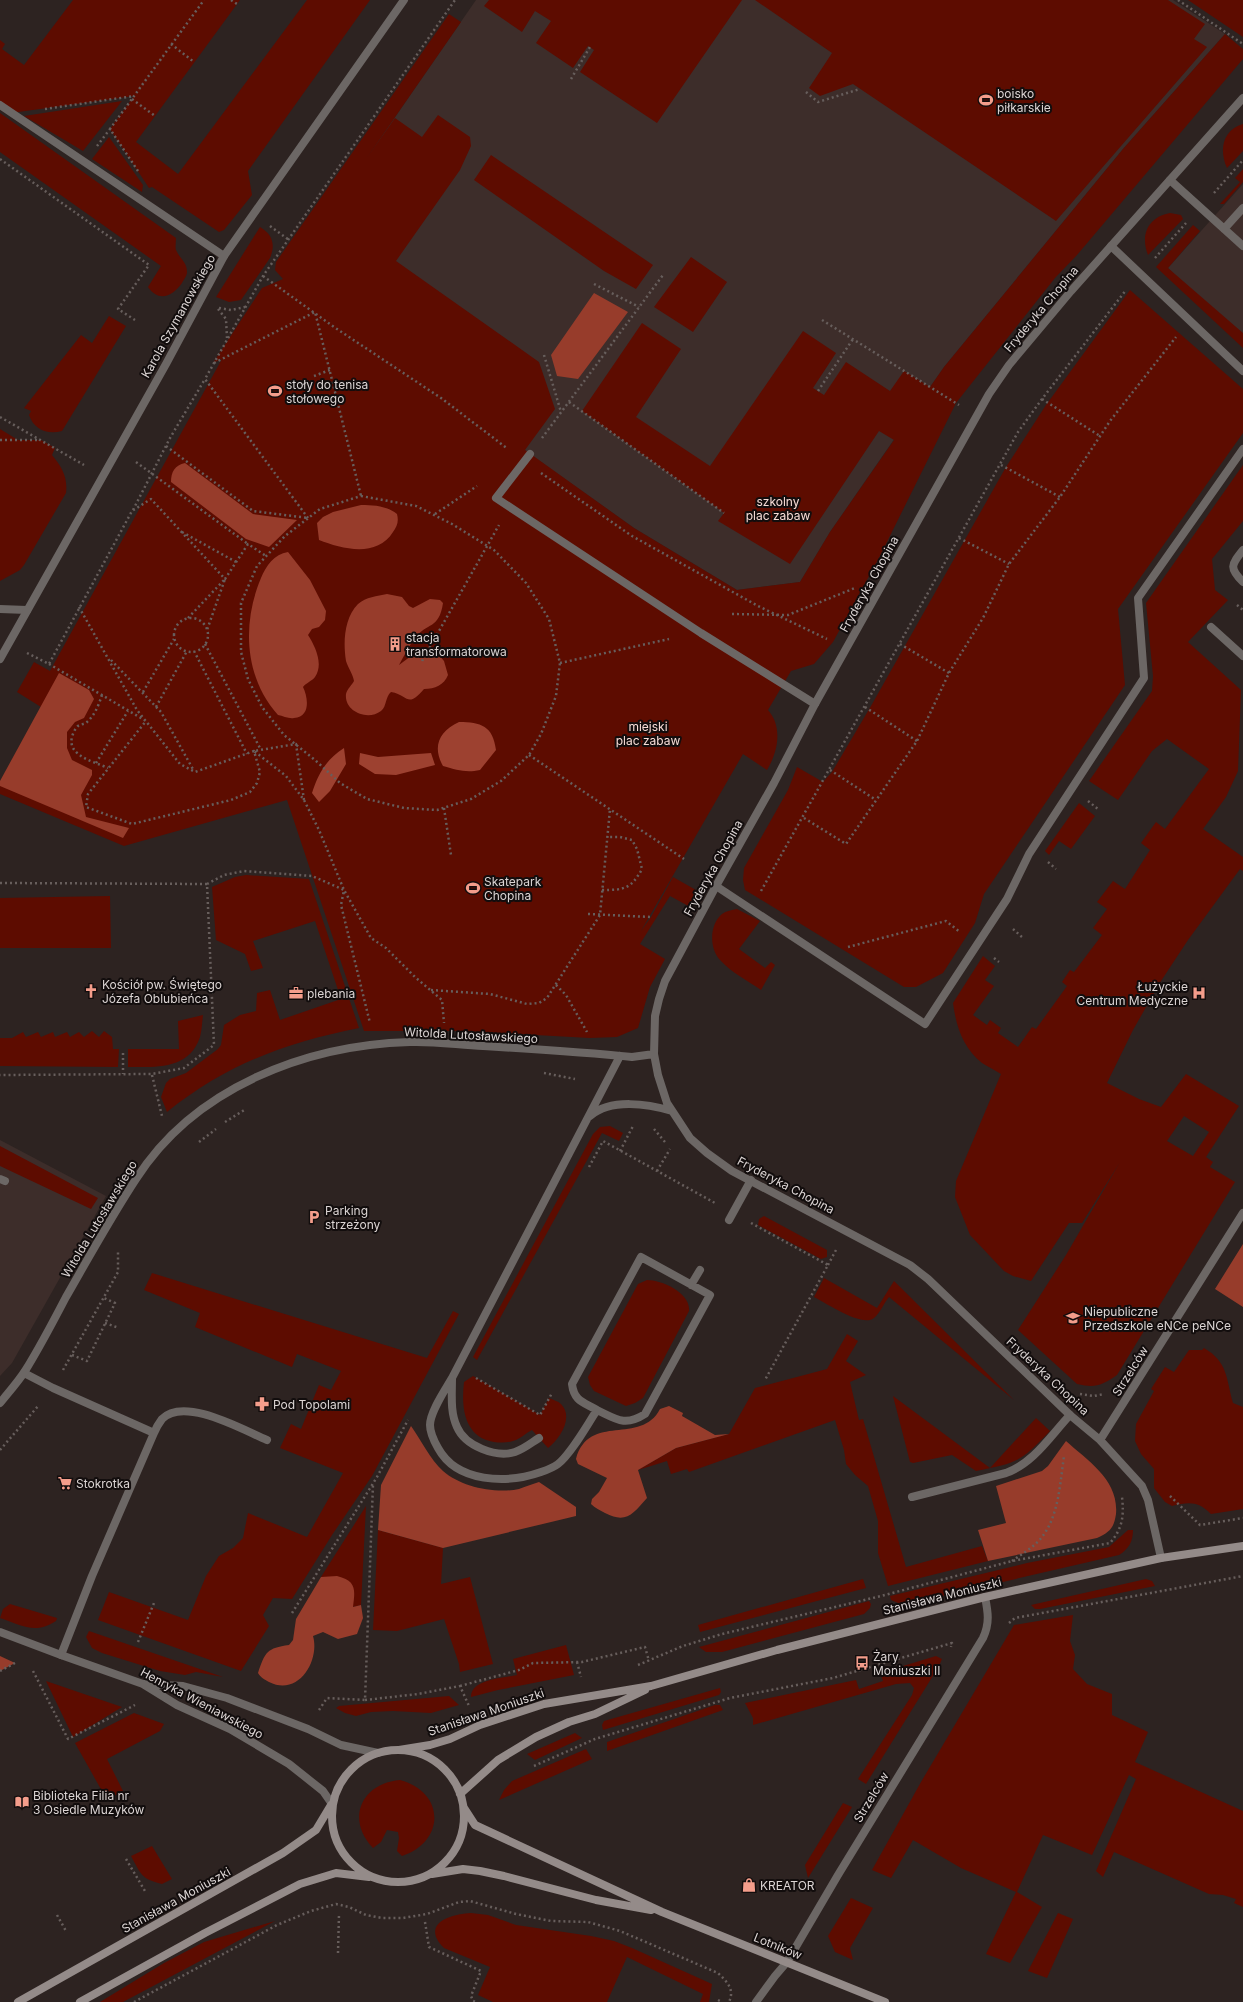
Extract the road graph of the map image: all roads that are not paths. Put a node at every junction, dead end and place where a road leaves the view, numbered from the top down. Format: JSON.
{"nodes":[{"id":1,"x":404,"y":0,"type":"edge"},
{"id":2,"x":1243,"y":98,"type":"edge"},
{"id":3,"x":0,"y":105,"type":"edge"},
{"id":4,"x":1170,"y":180,"type":"junction"},
{"id":5,"x":1243,"y":208,"type":"edge"},
{"id":6,"x":1224,"y":229,"type":"junction"},
{"id":7,"x":1111,"y":246,"type":"junction"},
{"id":8,"x":1243,"y":246,"type":"edge"},
{"id":9,"x":224,"y":256,"type":"junction"},
{"id":10,"x":1243,"y":371,"type":"edge"},
{"id":11,"x":1243,"y":449,"type":"edge"},
{"id":12,"x":530,"y":454,"type":"road end"},
{"id":13,"x":1243,"y":550,"type":"edge"},
{"id":14,"x":1243,"y":582,"type":"edge"},
{"id":15,"x":0,"y":609,"type":"edge"},
{"id":16,"x":27,"y":610,"type":"junction"},
{"id":17,"x":1211,"y":628,"type":"dead end"},
{"id":18,"x":1243,"y":656,"type":"edge"},
{"id":19,"x":0,"y":660,"type":"edge"},
{"id":20,"x":815,"y":704,"type":"junction"},
{"id":21,"x":716,"y":886,"type":"junction"},
{"id":22,"x":654,"y":1054,"type":"junction"},
{"id":23,"x":620,"y":1056,"type":"junction"},
{"id":24,"x":672,"y":1111,"type":"junction"},
{"id":25,"x":590,"y":1116,"type":"junction"},
{"id":26,"x":751,"y":1180,"type":"junction"},
{"id":27,"x":1243,"y":1213,"type":"edge"},
{"id":28,"x":731,"y":1216,"type":"road end"},
{"id":29,"x":700,"y":1270,"type":"dead end"},
{"id":30,"x":691,"y":1285,"type":"junction"},
{"id":31,"x":24,"y":1372,"type":"junction"},
{"id":32,"x":452,"y":1378,"type":"junction"},
{"id":33,"x":0,"y":1403,"type":"edge"},
{"id":34,"x":597,"y":1410,"type":"junction"},
{"id":35,"x":1070,"y":1415,"type":"junction"},
{"id":36,"x":154,"y":1433,"type":"junction"},
{"id":37,"x":539,"y":1438,"type":"dead end"},
{"id":38,"x":267,"y":1440,"type":"dead end"},
{"id":39,"x":1100,"y":1440,"type":"junction"},
{"id":40,"x":912,"y":1498,"type":"dead end"},
{"id":41,"x":1243,"y":1546,"type":"edge"},
{"id":42,"x":1161,"y":1558,"type":"junction"},
{"id":43,"x":985,"y":1597,"type":"junction"},
{"id":44,"x":0,"y":1632,"type":"edge"},
{"id":45,"x":61,"y":1656,"type":"junction"},
{"id":46,"x":143,"y":1684,"type":"junction"},
{"id":47,"x":651,"y":1686,"type":"junction"},
{"id":48,"x":399,"y":1750,"type":"junction"},
{"id":49,"x":378,"y":1753,"type":"junction"},
{"id":50,"x":460,"y":1794,"type":"junction"},
{"id":51,"x":332,"y":1804,"type":"junction"},
{"id":52,"x":464,"y":1808,"type":"junction"},
{"id":53,"x":432,"y":1874,"type":"junction"},
{"id":54,"x":372,"y":1877,"type":"junction"},
{"id":55,"x":662,"y":1912,"type":"junction"},
{"id":56,"x":787,"y":1962,"type":"junction"},
{"id":57,"x":18,"y":2002,"type":"edge"},
{"id":58,"x":80,"y":2002,"type":"edge"},
{"id":59,"x":756,"y":2002,"type":"edge"},
{"id":60,"x":884,"y":2002,"type":"edge"}],
"edges":[{"from":1,"to":9,"type":"street","name":"Karola Szymanowskiego"},
{"from":2,"to":4,"type":"street","name":"Fryderyka Chopina"},
{"from":3,"to":9,"type":"street"},
{"from":4,"to":6,"type":"street"},
{"from":4,"to":7,"type":"street","name":"Fryderyka Chopina"},
{"from":5,"to":6,"type":"street"},
{"from":6,"to":8,"type":"street"},
{"from":7,"to":10,"type":"street"},
{"from":7,"to":20,"type":"street","name":"Fryderyka Chopina"},
{"from":9,"to":16,"type":"street","name":"Karola Szymanowskiego"},
{"from":11,"to":21,"type":"street"},
{"from":12,"to":20,"type":"street"},
{"from":13,"to":14,"type":"street"},
{"from":15,"to":16,"type":"street"},
{"from":16,"to":19,"type":"street","name":"Karola Szymanowskiego"},
{"from":17,"to":18,"type":"street"},
{"from":20,"to":21,"type":"street","name":"Fryderyka Chopina"},
{"from":21,"to":22,"type":"street","name":"Fryderyka Chopina"},
{"from":22,"to":23,"type":"street","name":"Witolda Lutosławskiego"},
{"from":22,"to":24,"type":"street","name":"Fryderyka Chopina"},
{"from":23,"to":25,"type":"street"},
{"from":23,"to":31,"type":"street","name":"Witolda Lutosławskiego"},
{"from":24,"to":25,"type":"street"},
{"from":24,"to":26,"type":"street","name":"Fryderyka Chopina"},
{"from":25,"to":32,"type":"street"},
{"from":26,"to":28,"type":"street"},
{"from":26,"to":35,"type":"street","name":"Fryderyka Chopina"},
{"from":27,"to":39,"type":"street","name":"Strzelców"},
{"from":29,"to":30,"type":"street"},
{"from":30,"to":34,"type":"street"},
{"from":30,"to":34,"type":"street"},
{"from":31,"to":33,"type":"street","name":"Witolda Lutosławskiego"},
{"from":31,"to":36,"type":"street"},
{"from":32,"to":34,"type":"street"},
{"from":32,"to":37,"type":"street"},
{"from":35,"to":39,"type":"street","name":"Fryderyka Chopina"},
{"from":35,"to":40,"type":"street"},
{"from":36,"to":38,"type":"street"},
{"from":36,"to":45,"type":"street"},
{"from":39,"to":42,"type":"street","name":"Fryderyka Chopina"},
{"from":41,"to":42,"type":"street","name":"Stanisława Moniuszki"},
{"from":42,"to":43,"type":"street","name":"Stanisława Moniuszki"},
{"from":43,"to":47,"type":"street","name":"Stanisława Moniuszki"},
{"from":43,"to":56,"type":"street","name":"Strzelców"},
{"from":44,"to":45,"type":"street","name":"Henryka Wieniawskiego"},
{"from":45,"to":46,"type":"street","name":"Henryka Wieniawskiego"},
{"from":46,"to":49,"type":"street"},
{"from":46,"to":51,"type":"street","name":"Henryka Wieniawskiego"},
{"from":47,"to":48,"type":"street","name":"Stanisława Moniuszki"},
{"from":47,"to":50,"type":"street","name":"Stanisława Moniuszki"},
{"from":48,"to":49,"type":"street"},
{"from":48,"to":50,"type":"street"},
{"from":49,"to":51,"type":"street"},
{"from":50,"to":52,"type":"street"},
{"from":51,"to":54,"type":"street"},
{"from":51,"to":57,"type":"street","name":"Stanisława Moniuszki"},
{"from":52,"to":53,"type":"street"},
{"from":52,"to":55,"type":"street","name":"Lotników"},
{"from":53,"to":54,"type":"street"},
{"from":53,"to":55,"type":"street","name":"Lotników"},
{"from":54,"to":58,"type":"street"},
{"from":55,"to":56,"type":"street","name":"Lotników"},
{"from":56,"to":59,"type":"street","name":"Strzelców"},
{"from":56,"to":60,"type":"street","name":"Lotników"}]}
